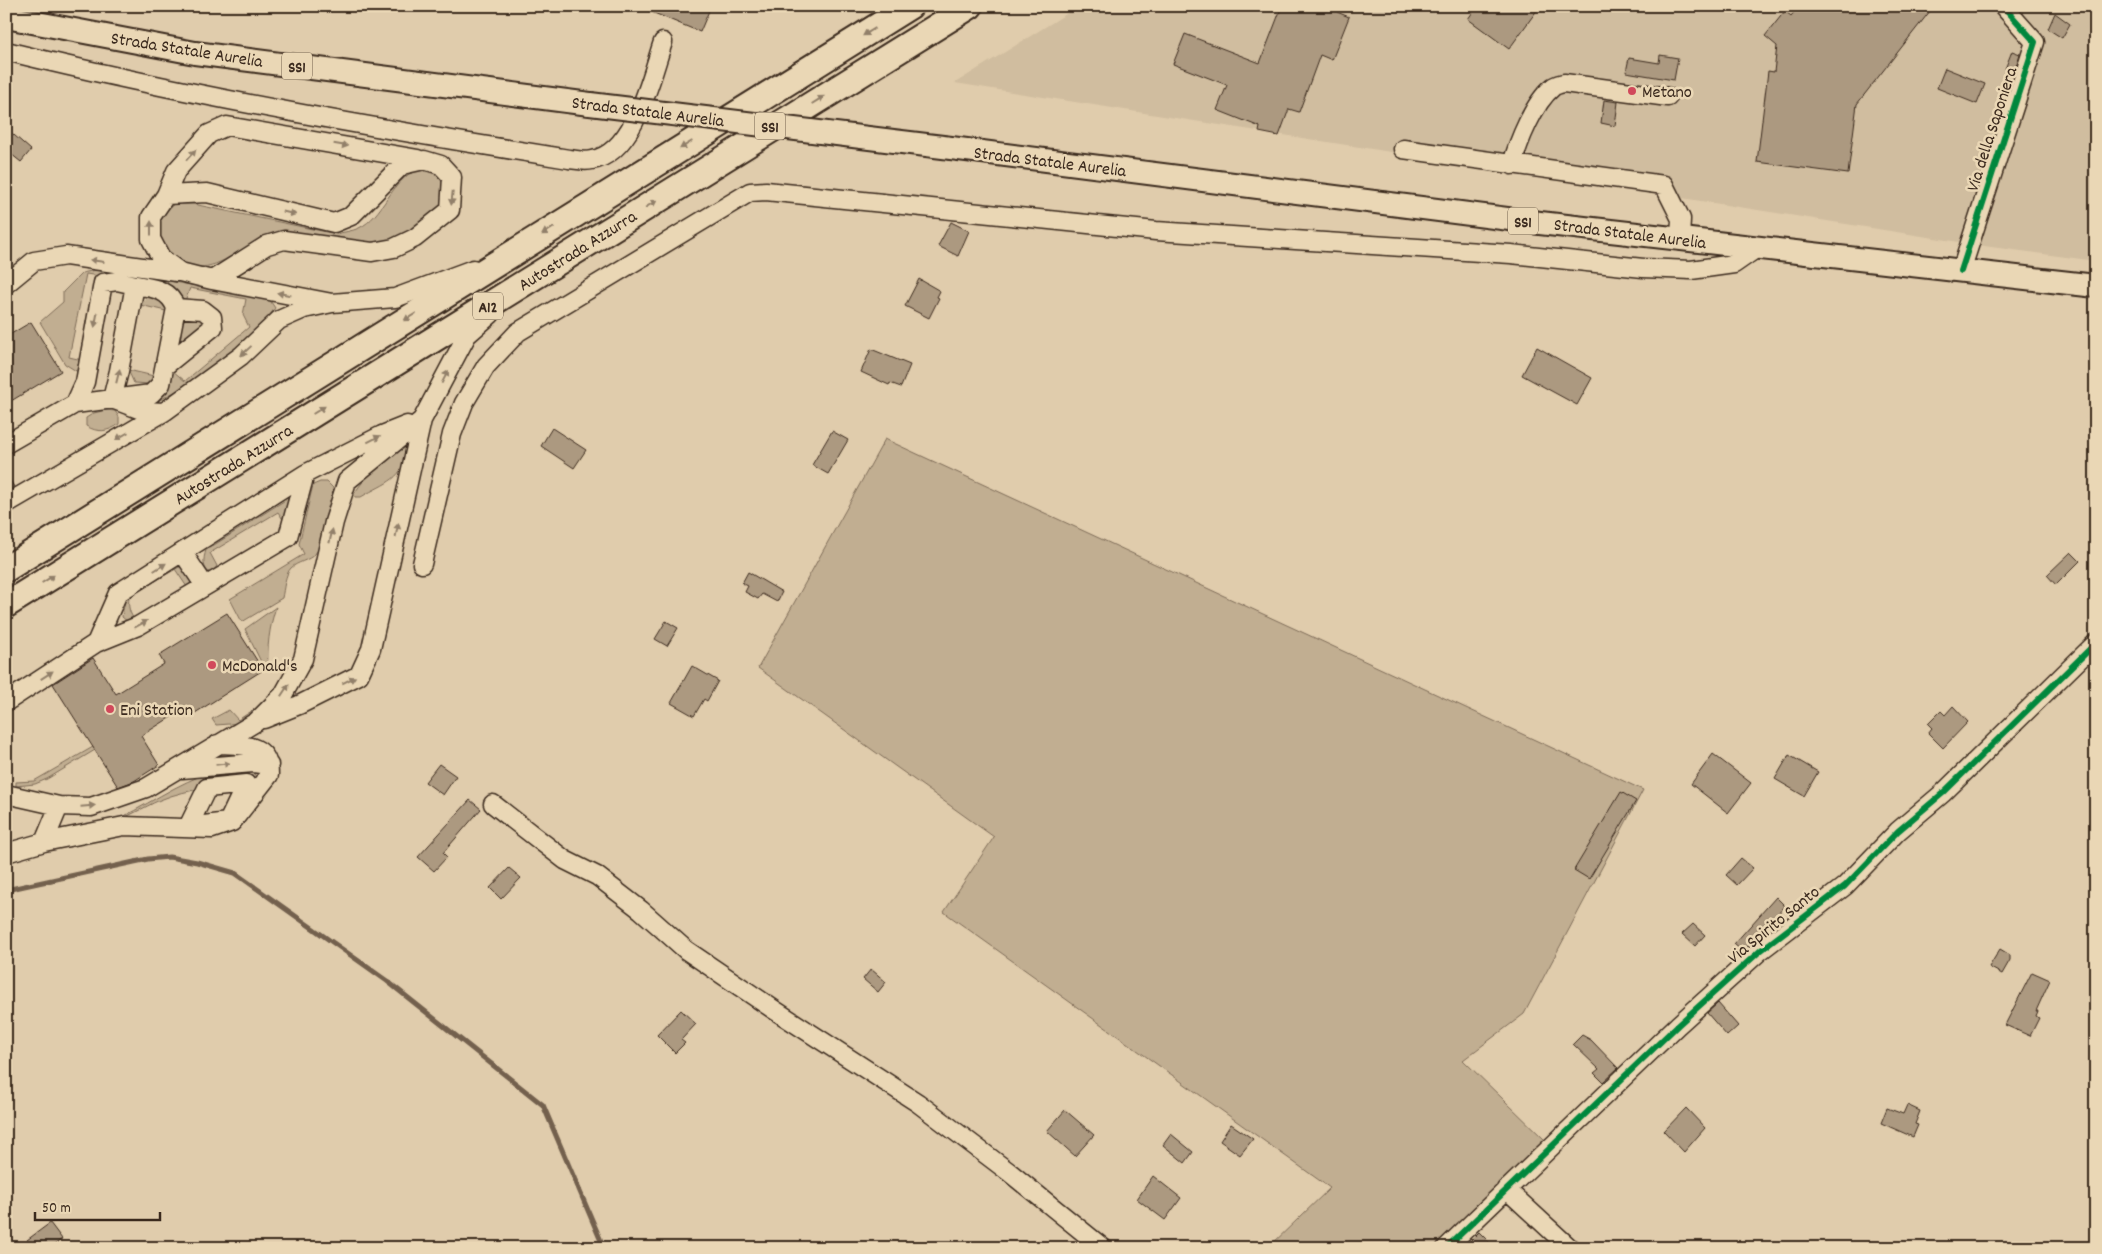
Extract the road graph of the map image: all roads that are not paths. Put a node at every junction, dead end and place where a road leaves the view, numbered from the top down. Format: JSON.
{"nodes":[{"id":1,"x":910,"y":6,"type":"edge"},
{"id":2,"x":970,"y":6,"type":"edge"},
{"id":3,"x":2004,"y":6,"type":"edge"},
{"id":4,"x":6,"y":17,"type":"edge"},
{"id":5,"x":663,"y":42,"type":"dead end"},
{"id":6,"x":6,"y":51,"type":"edge"},
{"id":7,"x":1668,"y":97,"type":"dead end"},
{"id":8,"x":1403,"y":149,"type":"dead end"},
{"id":9,"x":424,"y":160,"type":"junction"},
{"id":10,"x":1512,"y":165,"type":"junction"},
{"id":11,"x":166,"y":196,"type":"junction"},
{"id":12,"x":1680,"y":239,"type":"junction"},
{"id":13,"x":1757,"y":248,"type":"junction"},
{"id":14,"x":506,"y":256,"type":"junction"},
{"id":15,"x":1961,"y":271,"type":"junction"},
{"id":16,"x":180,"y":272,"type":"junction"},
{"id":17,"x":534,"y":277,"type":"junction"},
{"id":18,"x":212,"y":280,"type":"junction"},
{"id":19,"x":6,"y":284,"type":"edge"},
{"id":20,"x":135,"y":285,"type":"junction"},
{"id":21,"x":2096,"y":286,"type":"edge"},
{"id":22,"x":332,"y":303,"type":"junction"},
{"id":23,"x":176,"y":308,"type":"junction"},
{"id":24,"x":166,"y":365,"type":"junction"},
{"id":25,"x":112,"y":399,"type":"junction"},
{"id":26,"x":76,"y":404,"type":"junction"},
{"id":27,"x":164,"y":412,"type":"junction"},
{"id":28,"x":422,"y":420,"type":"junction"},
{"id":29,"x":6,"y":444,"type":"edge"},
{"id":30,"x":305,"y":474,"type":"junction"},
{"id":31,"x":6,"y":504,"type":"edge"},
{"id":32,"x":183,"y":553,"type":"junction"},
{"id":33,"x":422,"y":564,"type":"dead end"},
{"id":34,"x":6,"y":569,"type":"edge"},
{"id":35,"x":205,"y":586,"type":"junction"},
{"id":36,"x":6,"y":605,"type":"edge"},
{"id":37,"x":96,"y":643,"type":"junction"},
{"id":38,"x":2096,"y":643,"type":"edge"},
{"id":39,"x":6,"y":702,"type":"edge"},
{"id":40,"x":256,"y":722,"type":"junction"},
{"id":41,"x":217,"y":744,"type":"junction"},
{"id":42,"x":269,"y":765,"type":"junction"},
{"id":43,"x":177,"y":769,"type":"junction"},
{"id":44,"x":6,"y":794,"type":"edge"},
{"id":45,"x":493,"y":804,"type":"dead end"},
{"id":46,"x":199,"y":805,"type":"dead end"},
{"id":47,"x":59,"y":806,"type":"junction"},
{"id":48,"x":161,"y":827,"type":"junction"},
{"id":49,"x":44,"y":842,"type":"junction"},
{"id":50,"x":6,"y":853,"type":"edge"},
{"id":51,"x":1506,"y":1189,"type":"junction"},
{"id":52,"x":1103,"y":1248,"type":"edge"},
{"id":53,"x":1446,"y":1248,"type":"edge"},
{"id":54,"x":1570,"y":1248,"type":"edge"}],
"edges":[{"from":1,"to":14,"type":"highway","name":"Autostrada Azzurra","number":"A12","one_way":true},
{"from":17,"to":2,"type":"highway","name":"Autostrada Azzurra","number":"A12","one_way":true},
{"from":3,"to":15,"type":"street","name":"Via della Saponiera"},
{"from":4,"to":12,"type":"main road","name":"Strada Statale Aurelia","number":"SS1","bridge":true},
{"from":5,"to":6,"type":"street"},
{"from":7,"to":10,"type":"street"},
{"from":8,"to":10,"type":"street"},
{"from":11,"to":9,"type":"street","one_way":true},
{"from":11,"to":9,"type":"street","one_way":true},
{"from":9,"to":18,"type":"street","one_way":true},
{"from":10,"to":12,"type":"street"},
{"from":16,"to":11,"type":"street","one_way":true},
{"from":12,"to":13,"type":"main road","name":"Strada Statale Aurelia","number":"SS1"},
{"from":13,"to":15,"type":"main road","name":"Strada Statale Aurelia","number":"SS1"},
{"from":13,"to":33,"type":"street"},
{"from":14,"to":22,"type":"street"},
{"from":14,"to":34,"type":"highway","name":"Autostrada Azzurra","number":"A12","one_way":true},
{"from":15,"to":21,"type":"main road","name":"Strada Statale Aurelia","number":"SS1"},
{"from":16,"to":18,"type":"street"},
{"from":16,"to":19,"type":"street","one_way":true},
{"from":28,"to":17,"type":"street","one_way":true},
{"from":36,"to":17,"type":"highway","name":"Autostrada Azzurra","number":"A12","one_way":true},
{"from":22,"to":18,"type":"street","one_way":true},
{"from":20,"to":23,"type":"street"},
{"from":25,"to":20,"type":"street","one_way":true},
{"from":20,"to":26,"type":"street","one_way":true},
{"from":22,"to":27,"type":"street","one_way":true},
{"from":23,"to":24,"type":"street"},
{"from":23,"to":24,"type":"street"},
{"from":24,"to":25,"type":"street"},
{"from":25,"to":26,"type":"street"},
{"from":25,"to":27,"type":"street"},
{"from":26,"to":29,"type":"street"},
{"from":27,"to":31,"type":"street","one_way":true},
{"from":30,"to":28,"type":"street","one_way":true},
{"from":40,"to":28,"type":"street","one_way":true},
{"from":40,"to":28,"type":"street","one_way":true},
{"from":30,"to":32,"type":"street"},
{"from":30,"to":35,"type":"street"},
{"from":32,"to":35,"type":"street"},
{"from":37,"to":32,"type":"street","one_way":true},
{"from":37,"to":35,"type":"street","one_way":true},
{"from":39,"to":37,"type":"street","one_way":true},
{"from":38,"to":51,"type":"street","name":"Via Spirito Santo"},
{"from":40,"to":41,"type":"street"},
{"from":41,"to":42,"type":"street"},
{"from":41,"to":43,"type":"street"},
{"from":43,"to":42,"type":"street","one_way":true},
{"from":42,"to":48,"type":"street"},
{"from":47,"to":43,"type":"street","one_way":true},
{"from":44,"to":47,"type":"street"},
{"from":45,"to":52,"type":"street"},
{"from":46,"to":48,"type":"street"},
{"from":47,"to":49,"type":"street"},
{"from":48,"to":49,"type":"street"},
{"from":49,"to":50,"type":"street"},
{"from":51,"to":53,"type":"street","name":"Via Spirito Santo"},
{"from":51,"to":54,"type":"street"}]}
